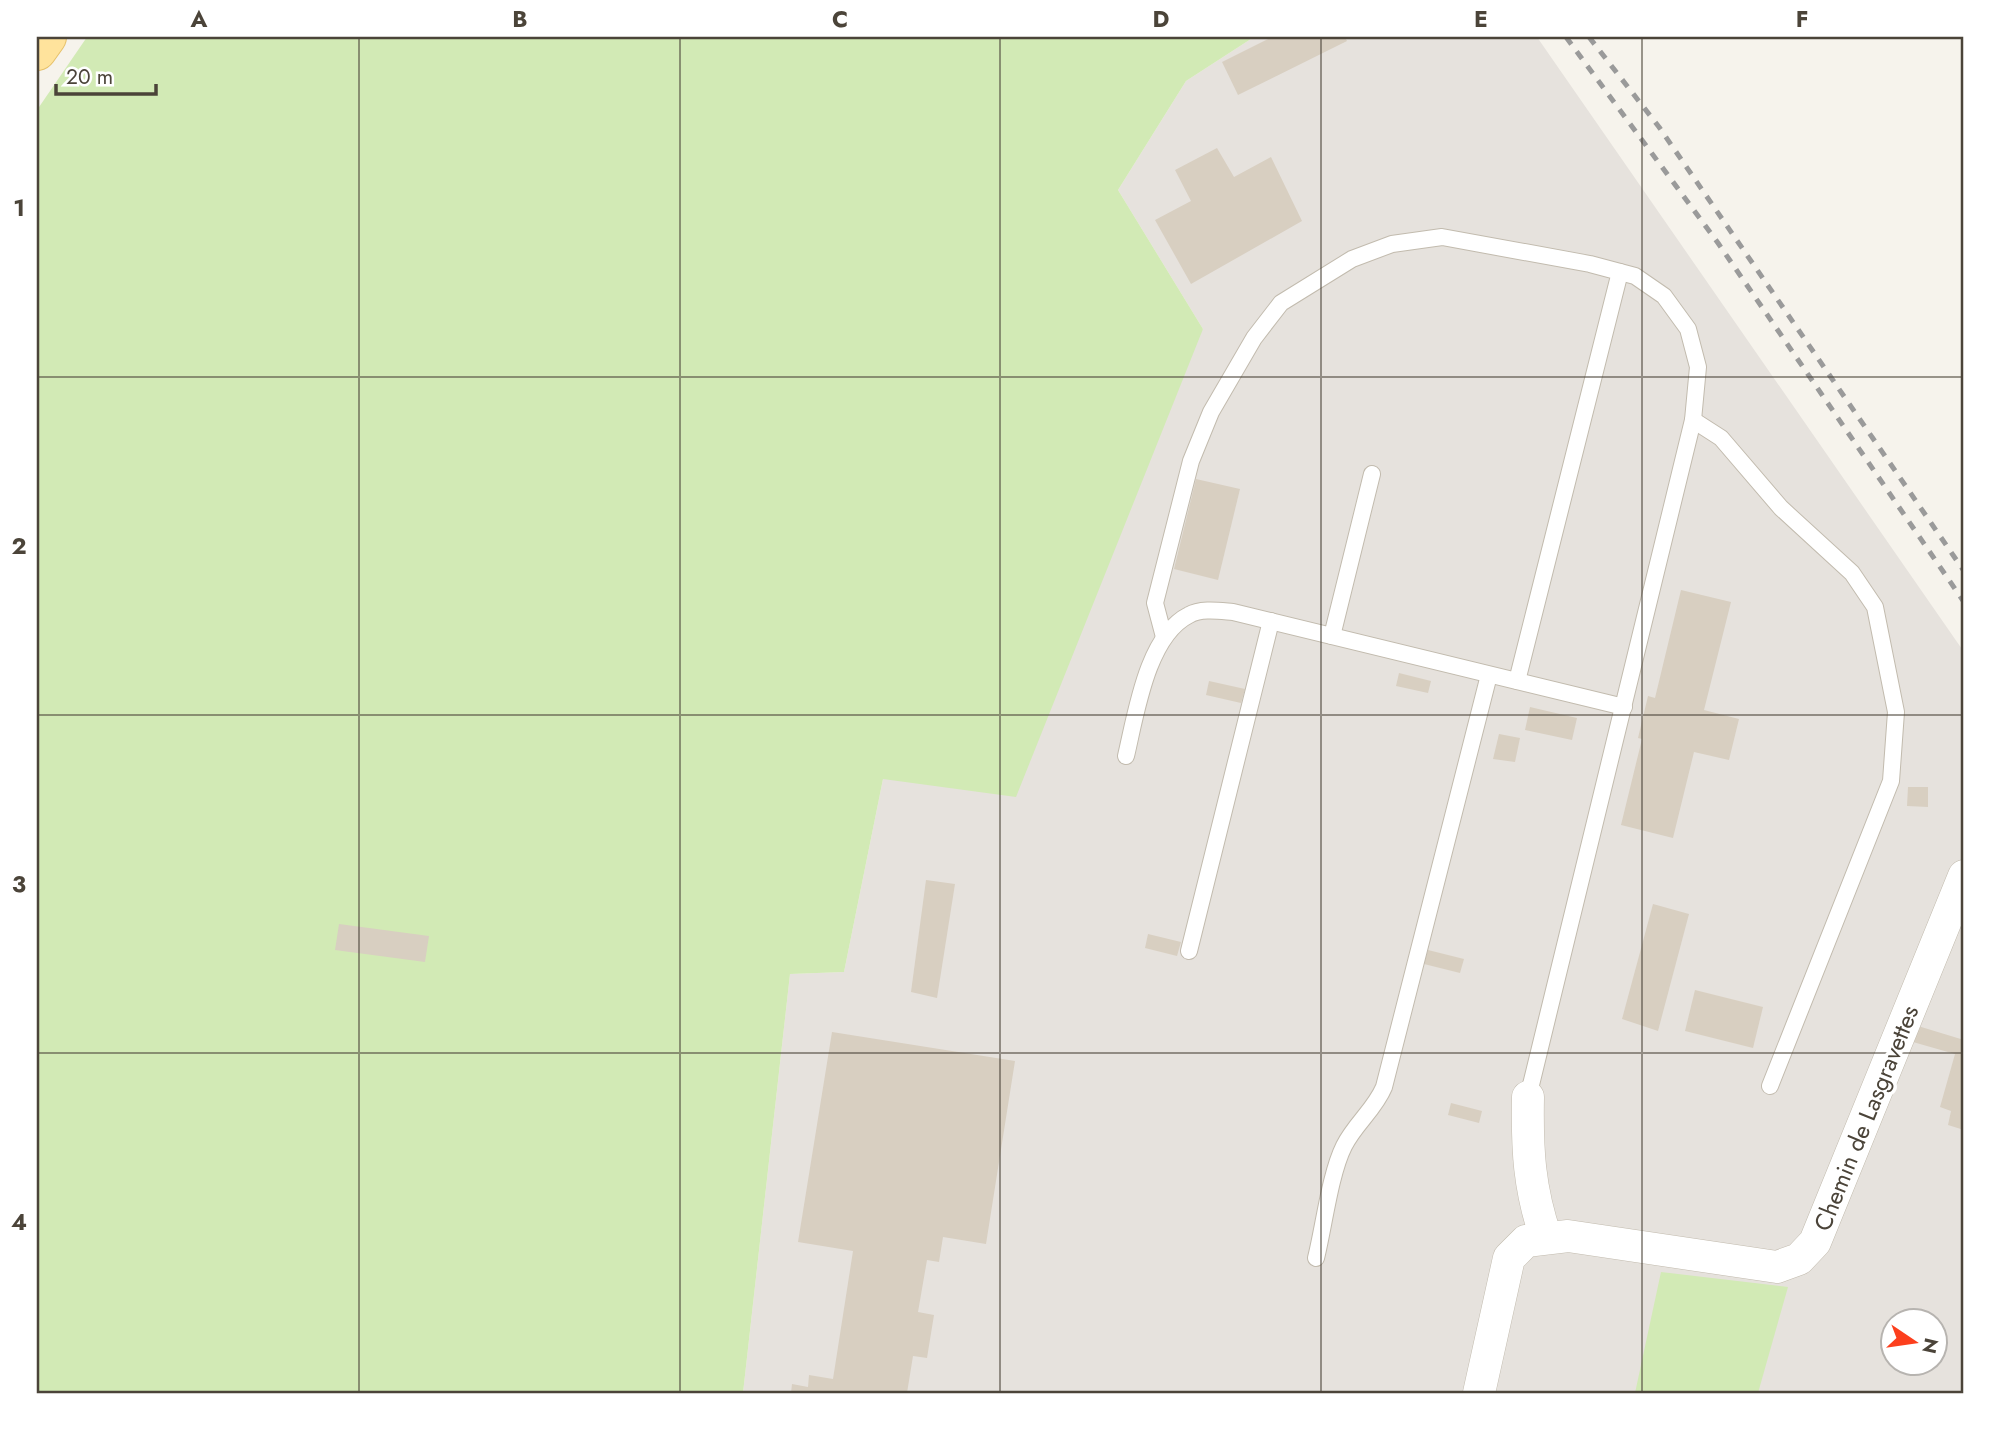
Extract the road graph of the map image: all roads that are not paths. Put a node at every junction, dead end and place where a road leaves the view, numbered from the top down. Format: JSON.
{"nodes":[{"id":1,"x":47,"y":37,"type":"edge"},
{"id":2,"x":37,"y":51,"type":"edge"},
{"id":3,"x":1620,"y":272,"type":"junction"},
{"id":4,"x":1693,"y":420,"type":"junction"},
{"id":5,"x":1372,"y":474,"type":"dead end"},
{"id":6,"x":1271,"y":621,"type":"junction"},
{"id":7,"x":1332,"y":636,"type":"junction"},
{"id":8,"x":1164,"y":637,"type":"junction"},
{"id":9,"x":1489,"y":674,"type":"junction"},
{"id":10,"x":1517,"y":681,"type":"junction"},
{"id":11,"x":1624,"y":707,"type":"junction"},
{"id":12,"x":1126,"y":755,"type":"dead end"},
{"id":13,"x":1964,"y":876,"type":"edge"},
{"id":14,"x":1189,"y":951,"type":"dead end"},
{"id":15,"x":1770,"y":1086,"type":"dead end"},
{"id":16,"x":1528,"y":1097,"type":"joint"},
{"id":17,"x":1546,"y":1238,"type":"junction"},
{"id":18,"x":1316,"y":1258,"type":"dead end"},
{"id":19,"x":1479,"y":1393,"type":"edge"}],
"edges":[{"from":1,"to":2,"type":"main road"},
{"from":3,"to":4,"type":"lane"},
{"from":3,"to":8,"type":"lane"},
{"from":3,"to":10,"type":"lane"},
{"from":4,"to":11,"type":"lane"},
{"from":4,"to":15,"type":"lane"},
{"from":5,"to":7,"type":"lane"},
{"from":6,"to":7,"type":"lane"},
{"from":6,"to":8,"type":"lane"},
{"from":6,"to":14,"type":"lane"},
{"from":7,"to":9,"type":"lane"},
{"from":8,"to":12,"type":"lane"},
{"from":9,"to":10,"type":"lane"},
{"from":9,"to":18,"type":"lane"},
{"from":10,"to":11,"type":"lane"},
{"from":11,"to":16,"type":"lane"},
{"from":13,"to":17,"type":"street","name":"Chemin de Lasgravettes"},
{"from":16,"to":17,"type":"street"},
{"from":17,"to":19,"type":"street","name":"Chemin de Lasgravettes"}]}
